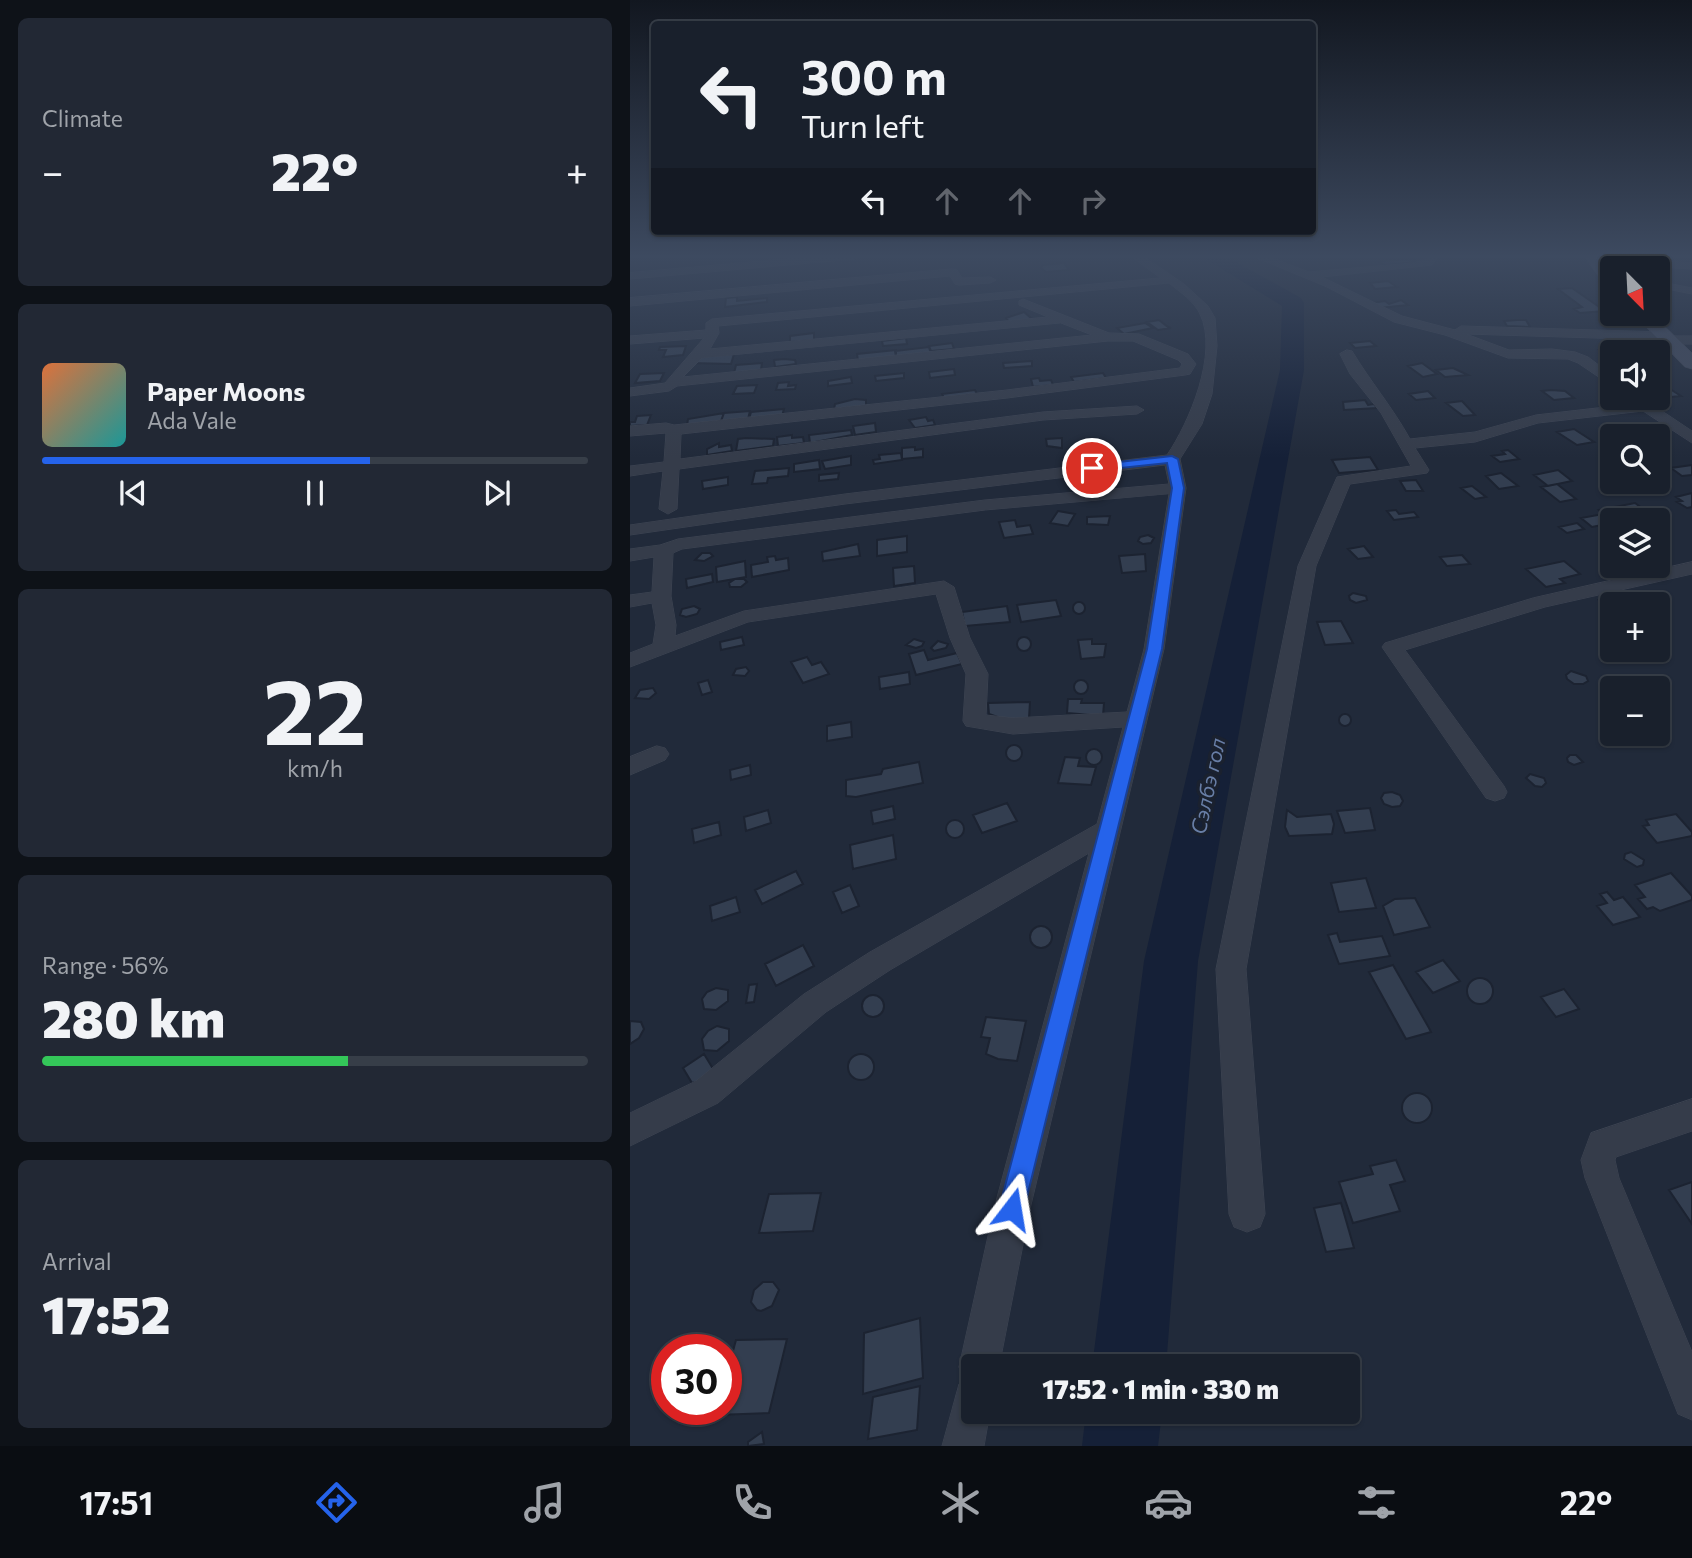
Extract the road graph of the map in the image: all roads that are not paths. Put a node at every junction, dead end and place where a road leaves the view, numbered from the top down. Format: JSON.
{"nodes":[{"id":1,"x":755,"y":323,"type":"edge"},
{"id":2,"x":1024,"y":323,"type":"edge"},
{"id":3,"x":1070,"y":323,"type":"edge"},
{"id":4,"x":1209,"y":323,"type":"edge"},
{"id":5,"x":1415,"y":323,"type":"edge"},
{"id":6,"x":1654,"y":326,"type":"edge"},
{"id":7,"x":712,"y":328,"type":"junction"},
{"id":8,"x":1437,"y":329,"type":"junction"},
{"id":9,"x":630,"y":330,"type":"edge"},
{"id":10,"x":1107,"y":337,"type":"junction"},
{"id":11,"x":1666,"y":338,"type":"junction"},
{"id":12,"x":630,"y":340,"type":"edge"},
{"id":13,"x":1692,"y":340,"type":"edge"},
{"id":14,"x":699,"y":354,"type":"junction"},
{"id":15,"x":1347,"y":354,"type":"dead end"},
{"id":16,"x":1692,"y":363,"type":"edge"},
{"id":17,"x":1600,"y":373,"type":"edge"},
{"id":18,"x":674,"y":382,"type":"junction"},
{"id":19,"x":630,"y":392,"type":"edge"},
{"id":20,"x":1600,"y":408,"type":"edge"},
{"id":21,"x":1137,"y":410,"type":"dead end"},
{"id":22,"x":1649,"y":410,"type":"edge"},
{"id":23,"x":674,"y":430,"type":"junction"},
{"id":24,"x":630,"y":431,"type":"edge"},
{"id":25,"x":1692,"y":438,"type":"edge"},
{"id":26,"x":1405,"y":444,"type":"junction"},
{"id":27,"x":1172,"y":459,"type":"junction"},
{"id":28,"x":671,"y":465,"type":"junction"},
{"id":29,"x":630,"y":471,"type":"edge"},
{"id":30,"x":1178,"y":488,"type":"junction"},
{"id":31,"x":668,"y":509,"type":"dead end"},
{"id":32,"x":630,"y":530,"type":"edge"},
{"id":33,"x":664,"y":550,"type":"junction"},
{"id":34,"x":630,"y":555,"type":"edge"},
{"id":35,"x":1692,"y":568,"type":"edge"},
{"id":36,"x":661,"y":596,"type":"junction"},
{"id":37,"x":630,"y":601,"type":"edge"},
{"id":38,"x":663,"y":648,"type":"junction"},
{"id":39,"x":630,"y":660,"type":"edge"},
{"id":40,"x":1137,"y":719,"type":"junction"},
{"id":41,"x":657,"y":754,"type":"dead end"},
{"id":42,"x":630,"y":767,"type":"edge"},
{"id":43,"x":1495,"y":792,"type":"dead end"},
{"id":44,"x":1108,"y":830,"type":"junction"},
{"id":45,"x":1692,"y":1115,"type":"edge"},
{"id":46,"x":630,"y":1130,"type":"edge"},
{"id":47,"x":1247,"y":1214,"type":"dead end"},
{"id":48,"x":982,"y":1354,"type":"edge"},
{"id":49,"x":1692,"y":1401,"type":"edge"},
{"id":50,"x":968,"y":1424,"type":"edge"},
{"id":51,"x":963,"y":1446,"type":"edge"}],
"edges":[{"from":1,"to":7,"type":"street"},
{"from":2,"to":14,"type":"street"},
{"from":3,"to":10,"type":"street"},
{"from":4,"to":27,"type":"street"},
{"from":5,"to":8,"type":"street"},
{"from":6,"to":11,"type":"main road"},
{"from":7,"to":9,"type":"street"},
{"from":7,"to":12,"type":"street"},
{"from":7,"to":14,"type":"street"},
{"from":8,"to":11,"type":"street"},
{"from":8,"to":17,"type":"street"},
{"from":10,"to":18,"type":"street"},
{"from":10,"to":23,"type":"street"},
{"from":11,"to":13,"type":"street"},
{"from":11,"to":16,"type":"main road"},
{"from":14,"to":18,"type":"street"},
{"from":15,"to":26,"type":"street"},
{"from":18,"to":19,"type":"street"},
{"from":20,"to":26,"type":"street"},
{"from":21,"to":28,"type":"street"},
{"from":22,"to":25,"type":"street"},
{"from":23,"to":24,"type":"street"},
{"from":23,"to":28,"type":"street"},
{"from":26,"to":47,"type":"street"},
{"from":27,"to":30,"type":"street"},
{"from":27,"to":32,"type":"street"},
{"from":28,"to":29,"type":"street"},
{"from":28,"to":31,"type":"street"},
{"from":30,"to":33,"type":"street"},
{"from":30,"to":40,"type":"street"},
{"from":33,"to":34,"type":"street"},
{"from":33,"to":36,"type":"street"},
{"from":35,"to":43,"type":"street"},
{"from":36,"to":37,"type":"street"},
{"from":36,"to":38,"type":"street"},
{"from":38,"to":39,"type":"street"},
{"from":38,"to":40,"type":"street"},
{"from":40,"to":44,"type":"street"},
{"from":41,"to":42,"type":"street"},
{"from":44,"to":46,"type":"street"},
{"from":44,"to":48,"type":"street"},
{"from":45,"to":49,"type":"street"},
{"from":50,"to":51,"type":"street"}]}
